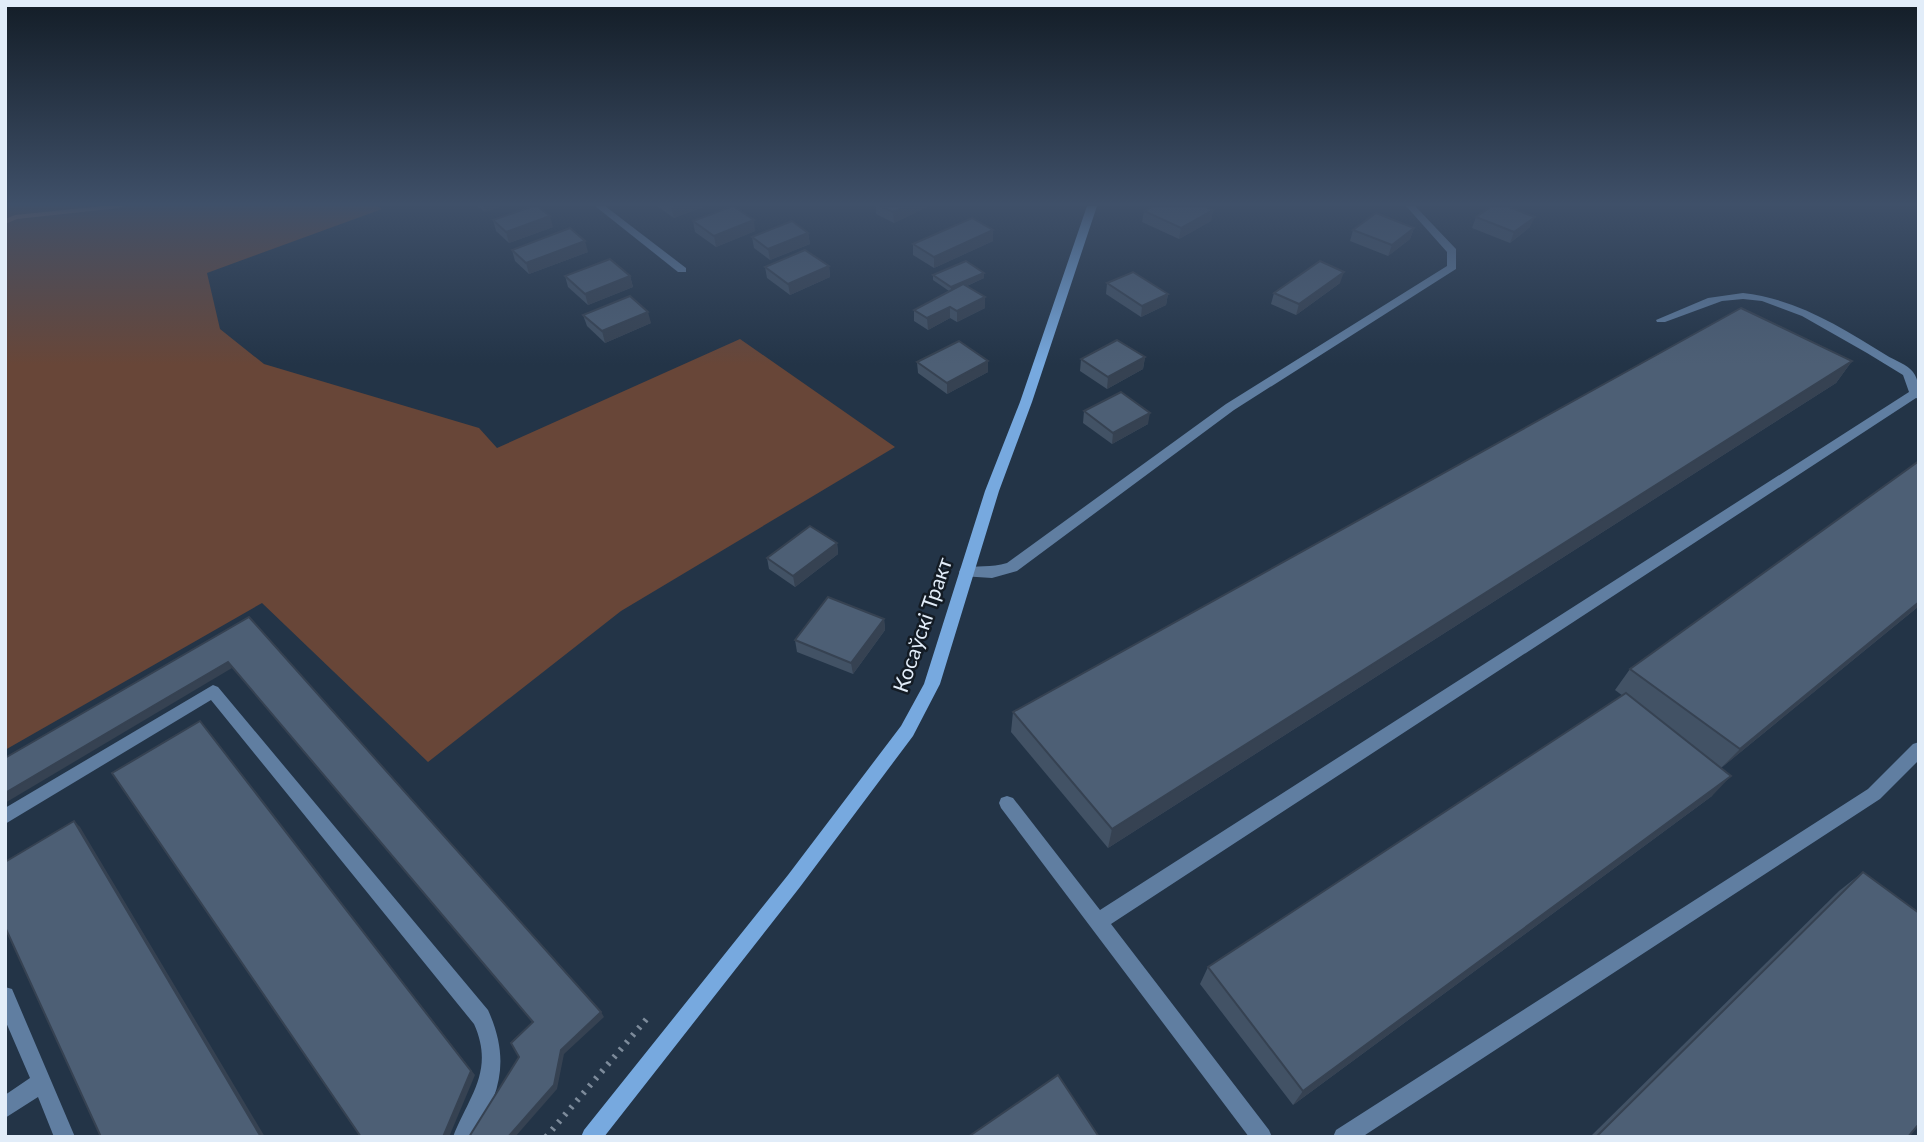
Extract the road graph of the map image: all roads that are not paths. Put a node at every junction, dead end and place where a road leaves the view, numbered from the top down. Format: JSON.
{"nodes":[{"id":1,"x":668,"y":259,"type":"edge"},
{"id":2,"x":1074,"y":259,"type":"edge"},
{"id":3,"x":1452,"y":259,"type":"edge"},
{"id":4,"x":682,"y":270,"type":"dead end"},
{"id":5,"x":1661,"y":320,"type":"dead end"},
{"id":6,"x":1917,"y":394,"type":"edge"},
{"id":7,"x":966,"y":572,"type":"junction"},
{"id":8,"x":1919,"y":749,"type":"edge"},
{"id":9,"x":1007,"y":803,"type":"dead end"},
{"id":10,"x":5,"y":817,"type":"edge"},
{"id":11,"x":1098,"y":922,"type":"junction"},
{"id":12,"x":5,"y":996,"type":"edge"},
{"id":13,"x":42,"y":1082,"type":"junction"},
{"id":14,"x":5,"y":1108,"type":"edge"},
{"id":15,"x":65,"y":1137,"type":"edge"},
{"id":16,"x":463,"y":1137,"type":"edge"},
{"id":17,"x":592,"y":1137,"type":"edge"},
{"id":18,"x":1262,"y":1137,"type":"edge"},
{"id":19,"x":1343,"y":1137,"type":"edge"}],
"edges":[{"from":1,"to":4,"type":"street"},
{"from":2,"to":7,"type":"main road","name":"Косаўскі Тракт"},
{"from":3,"to":7,"type":"street"},
{"from":5,"to":6,"type":"street"},
{"from":6,"to":11,"type":"street"},
{"from":7,"to":17,"type":"main road","name":"Косаўскі Тракт"},
{"from":8,"to":19,"type":"street"},
{"from":9,"to":11,"type":"street"},
{"from":10,"to":16,"type":"street"},
{"from":11,"to":18,"type":"street"},
{"from":12,"to":13,"type":"street"},
{"from":13,"to":14,"type":"street"},
{"from":13,"to":15,"type":"street"}]}
